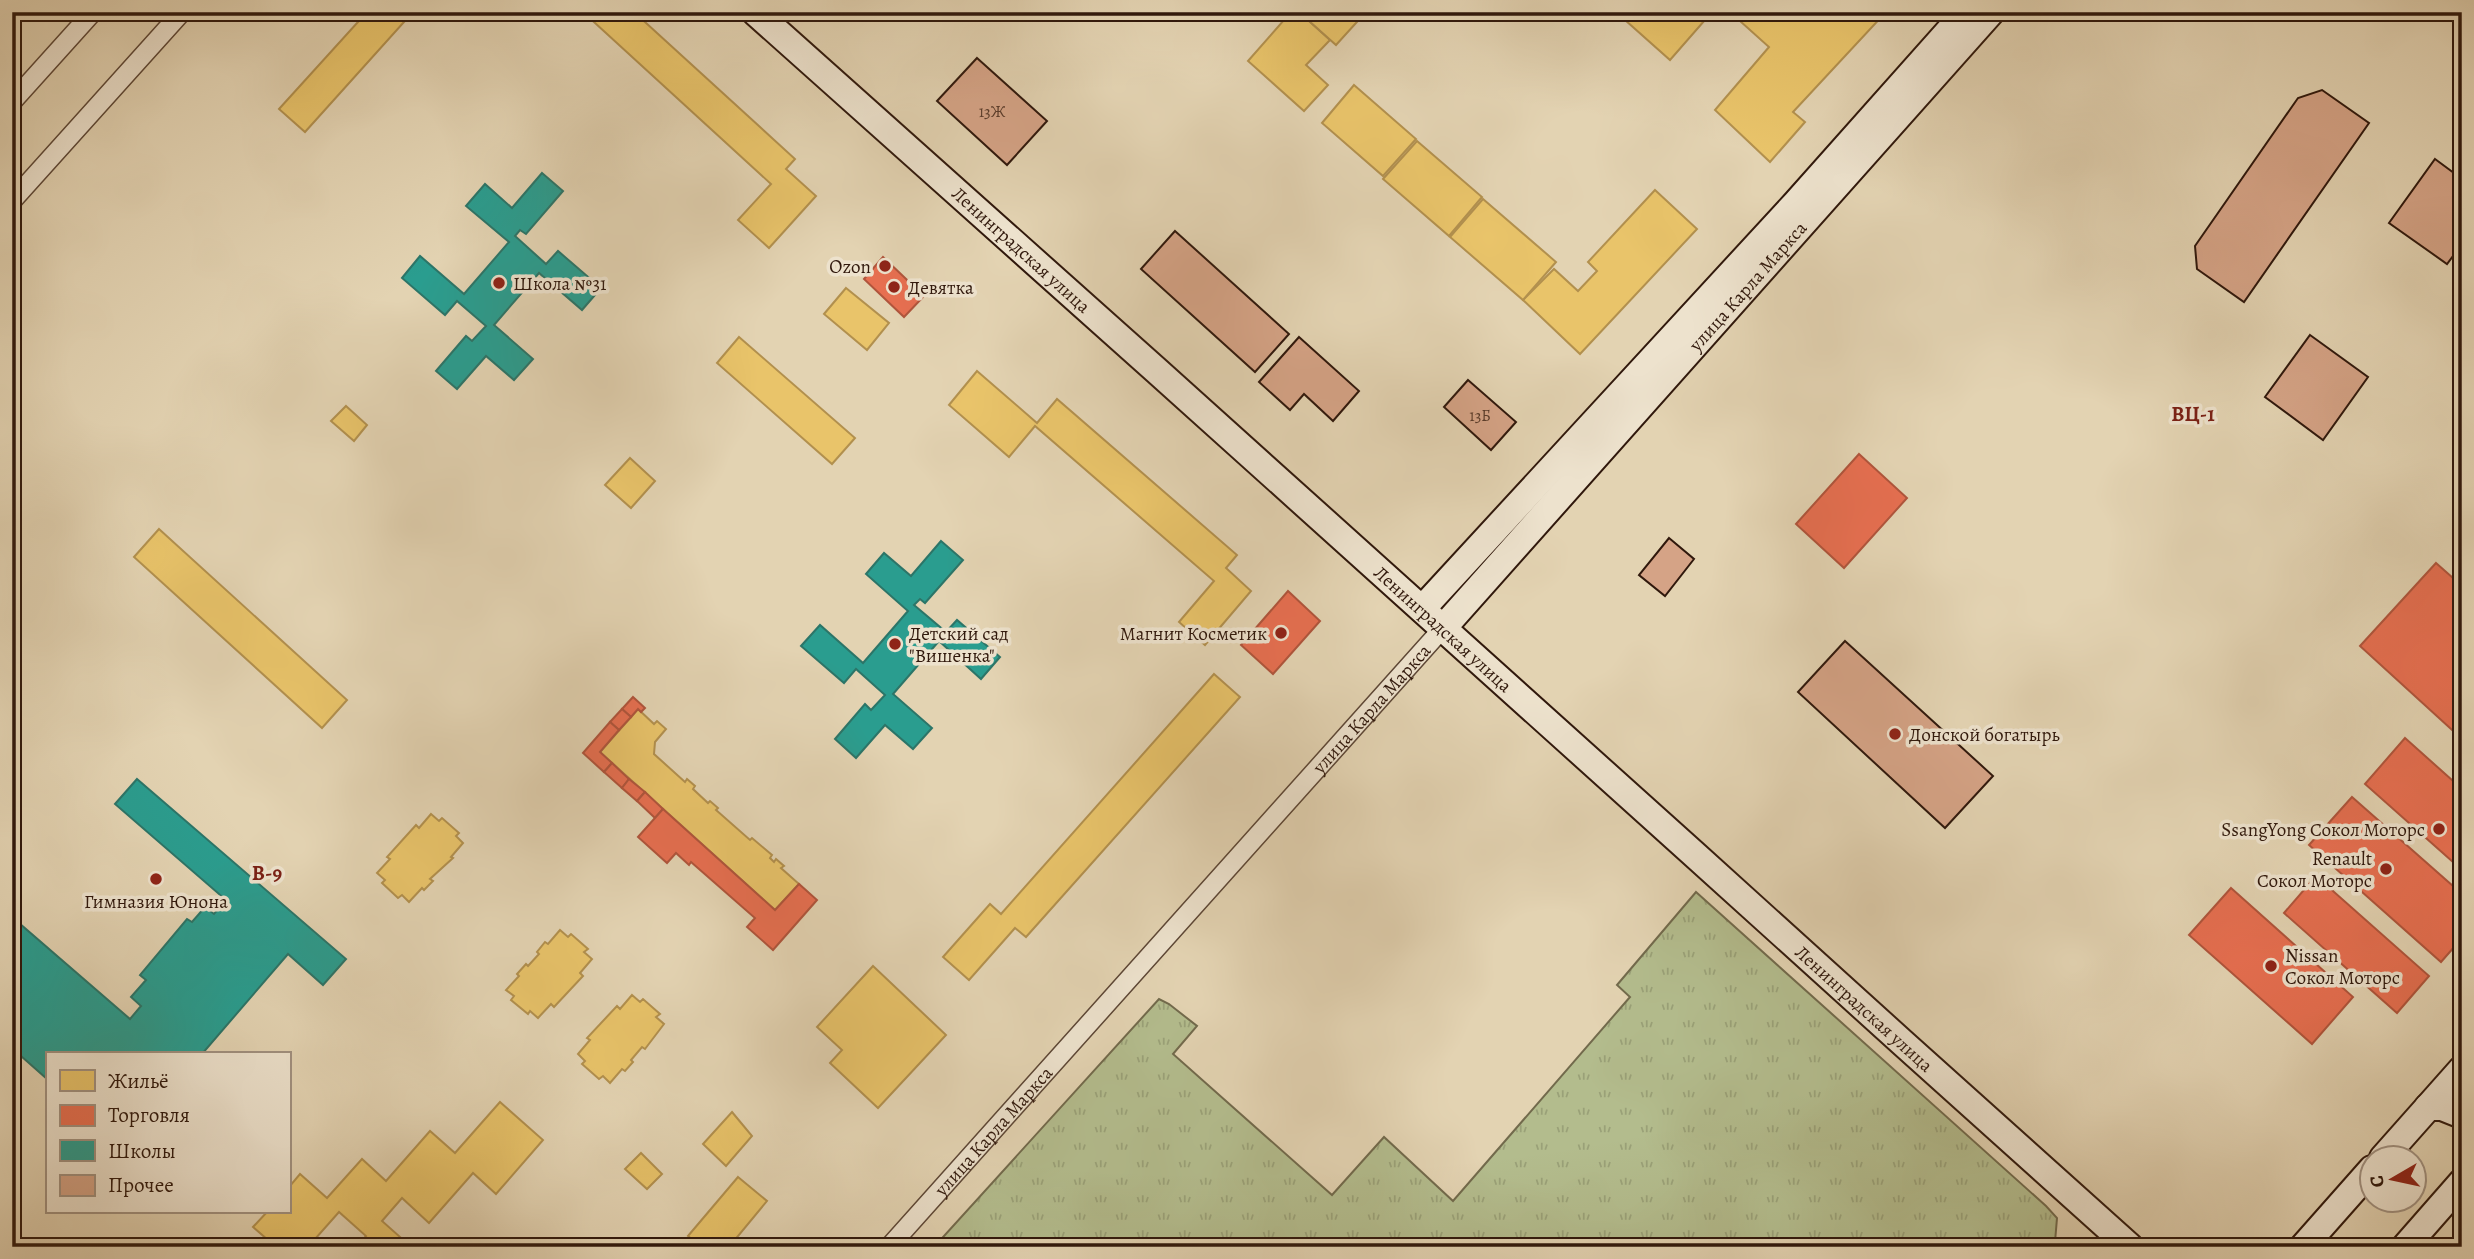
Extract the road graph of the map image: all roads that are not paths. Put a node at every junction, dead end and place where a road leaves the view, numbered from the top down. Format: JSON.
{"nodes":[{"id":1,"x":93,"y":12,"type":"edge"},
{"id":2,"x":182,"y":12,"type":"edge"},
{"id":3,"x":755,"y":12,"type":"edge"},
{"id":4,"x":762,"y":12,"type":"edge"},
{"id":5,"x":1966,"y":12,"type":"edge"},
{"id":6,"x":1991,"y":12,"type":"edge"},
{"id":7,"x":12,"y":102,"type":"edge"},
{"id":8,"x":12,"y":201,"type":"edge"},
{"id":9,"x":1422,"y":608,"type":"junction"},
{"id":10,"x":1444,"y":628,"type":"junction"},
{"id":11,"x":2462,"y":1069,"type":"edge"},
{"id":12,"x":2428,"y":1107,"type":"junction"},
{"id":13,"x":2462,"y":1115,"type":"edge"},
{"id":14,"x":2395,"y":1144,"type":"edge"},
{"id":15,"x":2462,"y":1182,"type":"edge"},
{"id":16,"x":2358,"y":1185,"type":"edge"},
{"id":17,"x":889,"y":1247,"type":"edge"},
{"id":18,"x":2130,"y":1247,"type":"edge"},
{"id":19,"x":2137,"y":1247,"type":"edge"},
{"id":20,"x":2303,"y":1247,"type":"edge"},
{"id":21,"x":2404,"y":1247,"type":"edge"}],
"edges":[{"from":1,"to":7,"type":"street"},
{"from":2,"to":8,"type":"street"},
{"from":3,"to":9,"type":"street","name":"Ленинградская улица"},
{"from":4,"to":9,"type":"street"},
{"from":5,"to":9,"type":"street","name":"улица Карла Маркса"},
{"from":6,"to":10,"type":"street","name":"улица Карла Маркса"},
{"from":9,"to":10,"type":"street"},
{"from":10,"to":17,"type":"street","name":"улица Карла Маркса"},
{"from":10,"to":18,"type":"street","name":"Ленинградская улица"},
{"from":10,"to":19,"type":"street"},
{"from":11,"to":12,"type":"street"},
{"from":12,"to":13,"type":"street"},
{"from":12,"to":14,"type":"street"},
{"from":15,"to":21,"type":"street"},
{"from":16,"to":20,"type":"street"}]}
